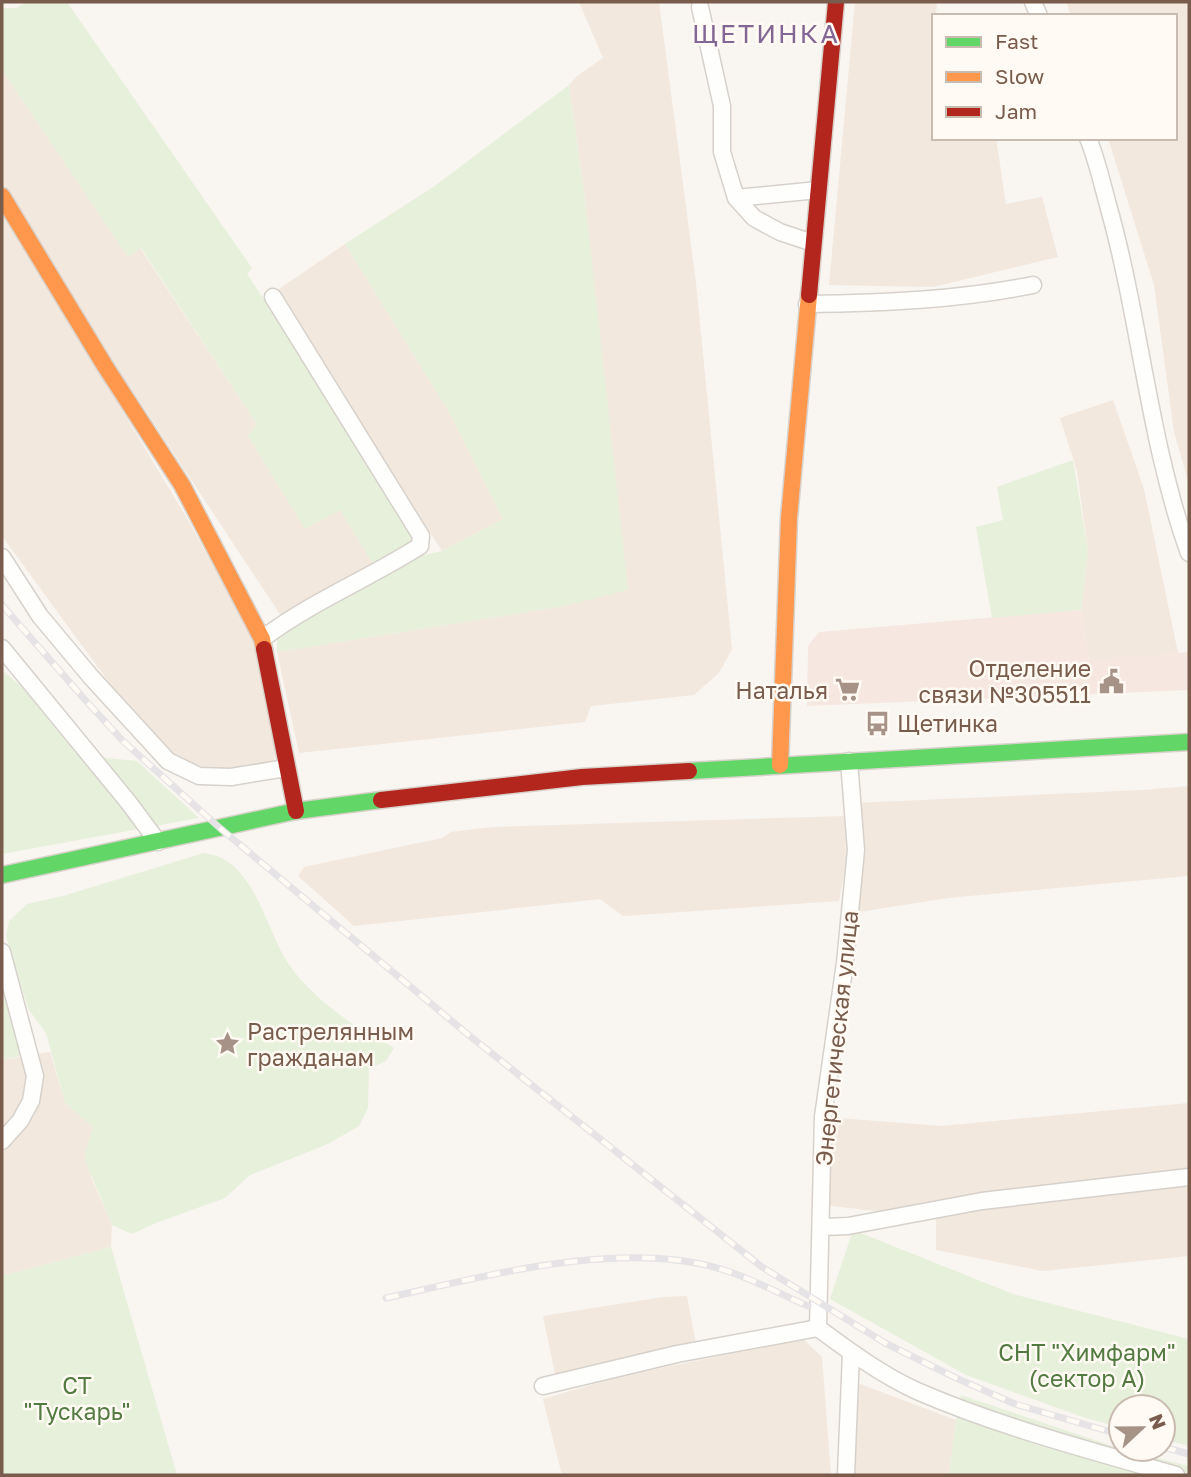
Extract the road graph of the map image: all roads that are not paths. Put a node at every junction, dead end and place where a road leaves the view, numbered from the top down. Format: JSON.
{"nodes":[{"id":1,"x":836,"y":2,"type":"edge"},
{"id":2,"x":700,"y":7,"type":"dead end"},
{"id":3,"x":1089,"y":140,"type":"edge"},
{"id":4,"x":817,"y":190,"type":"junction"},
{"id":5,"x":2,"y":196,"type":"edge"},
{"id":6,"x":736,"y":198,"type":"junction"},
{"id":7,"x":813,"y":243,"type":"junction"},
{"id":8,"x":1033,"y":285,"type":"dead end"},
{"id":9,"x":273,"y":297,"type":"dead end"},
{"id":10,"x":807,"y":303,"type":"junction"},
{"id":11,"x":1189,"y":553,"type":"edge"},
{"id":12,"x":2,"y":557,"type":"edge"},
{"id":13,"x":262,"y":639,"type":"junction"},
{"id":14,"x":2,"y":648,"type":"edge"},
{"id":15,"x":1189,"y":742,"type":"edge"},
{"id":16,"x":849,"y":761,"type":"junction"},
{"id":17,"x":780,"y":765,"type":"junction"},
{"id":18,"x":286,"y":768,"type":"junction"},
{"id":19,"x":296,"y":811,"type":"junction"},
{"id":20,"x":158,"y":842,"type":"junction"},
{"id":21,"x":2,"y":875,"type":"edge"},
{"id":22,"x":2,"y":952,"type":"edge"},
{"id":23,"x":2,"y":1141,"type":"edge"},
{"id":24,"x":1189,"y":1177,"type":"edge"},
{"id":25,"x":822,"y":1227,"type":"junction"},
{"id":26,"x":818,"y":1328,"type":"junction"},
{"id":27,"x":851,"y":1353,"type":"junction"},
{"id":28,"x":543,"y":1386,"type":"dead end"},
{"id":29,"x":846,"y":1475,"type":"edge"},
{"id":30,"x":1176,"y":1475,"type":"edge"}],
"edges":[{"from":1,"to":4,"type":"street"},
{"from":2,"to":6,"type":"street"},
{"from":3,"to":11,"type":"street"},
{"from":4,"to":6,"type":"street"},
{"from":4,"to":7,"type":"street"},
{"from":5,"to":13,"type":"street"},
{"from":6,"to":7,"type":"street"},
{"from":7,"to":10,"type":"street"},
{"from":8,"to":10,"type":"street"},
{"from":9,"to":13,"type":"street"},
{"from":10,"to":17,"type":"street"},
{"from":12,"to":18,"type":"street"},
{"from":13,"to":18,"type":"street"},
{"from":14,"to":20,"type":"street"},
{"from":15,"to":16,"type":"street"},
{"from":16,"to":17,"type":"street"},
{"from":16,"to":25,"type":"street","name":"Энергетическая улица"},
{"from":17,"to":19,"type":"street"},
{"from":18,"to":19,"type":"street"},
{"from":19,"to":20,"type":"street"},
{"from":20,"to":21,"type":"street"},
{"from":22,"to":23,"type":"street"},
{"from":24,"to":25,"type":"street"},
{"from":25,"to":26,"type":"street","name":"Энергетическая улица"},
{"from":26,"to":27,"type":"street"},
{"from":26,"to":28,"type":"street"},
{"from":27,"to":29,"type":"street"},
{"from":27,"to":30,"type":"street"}]}
